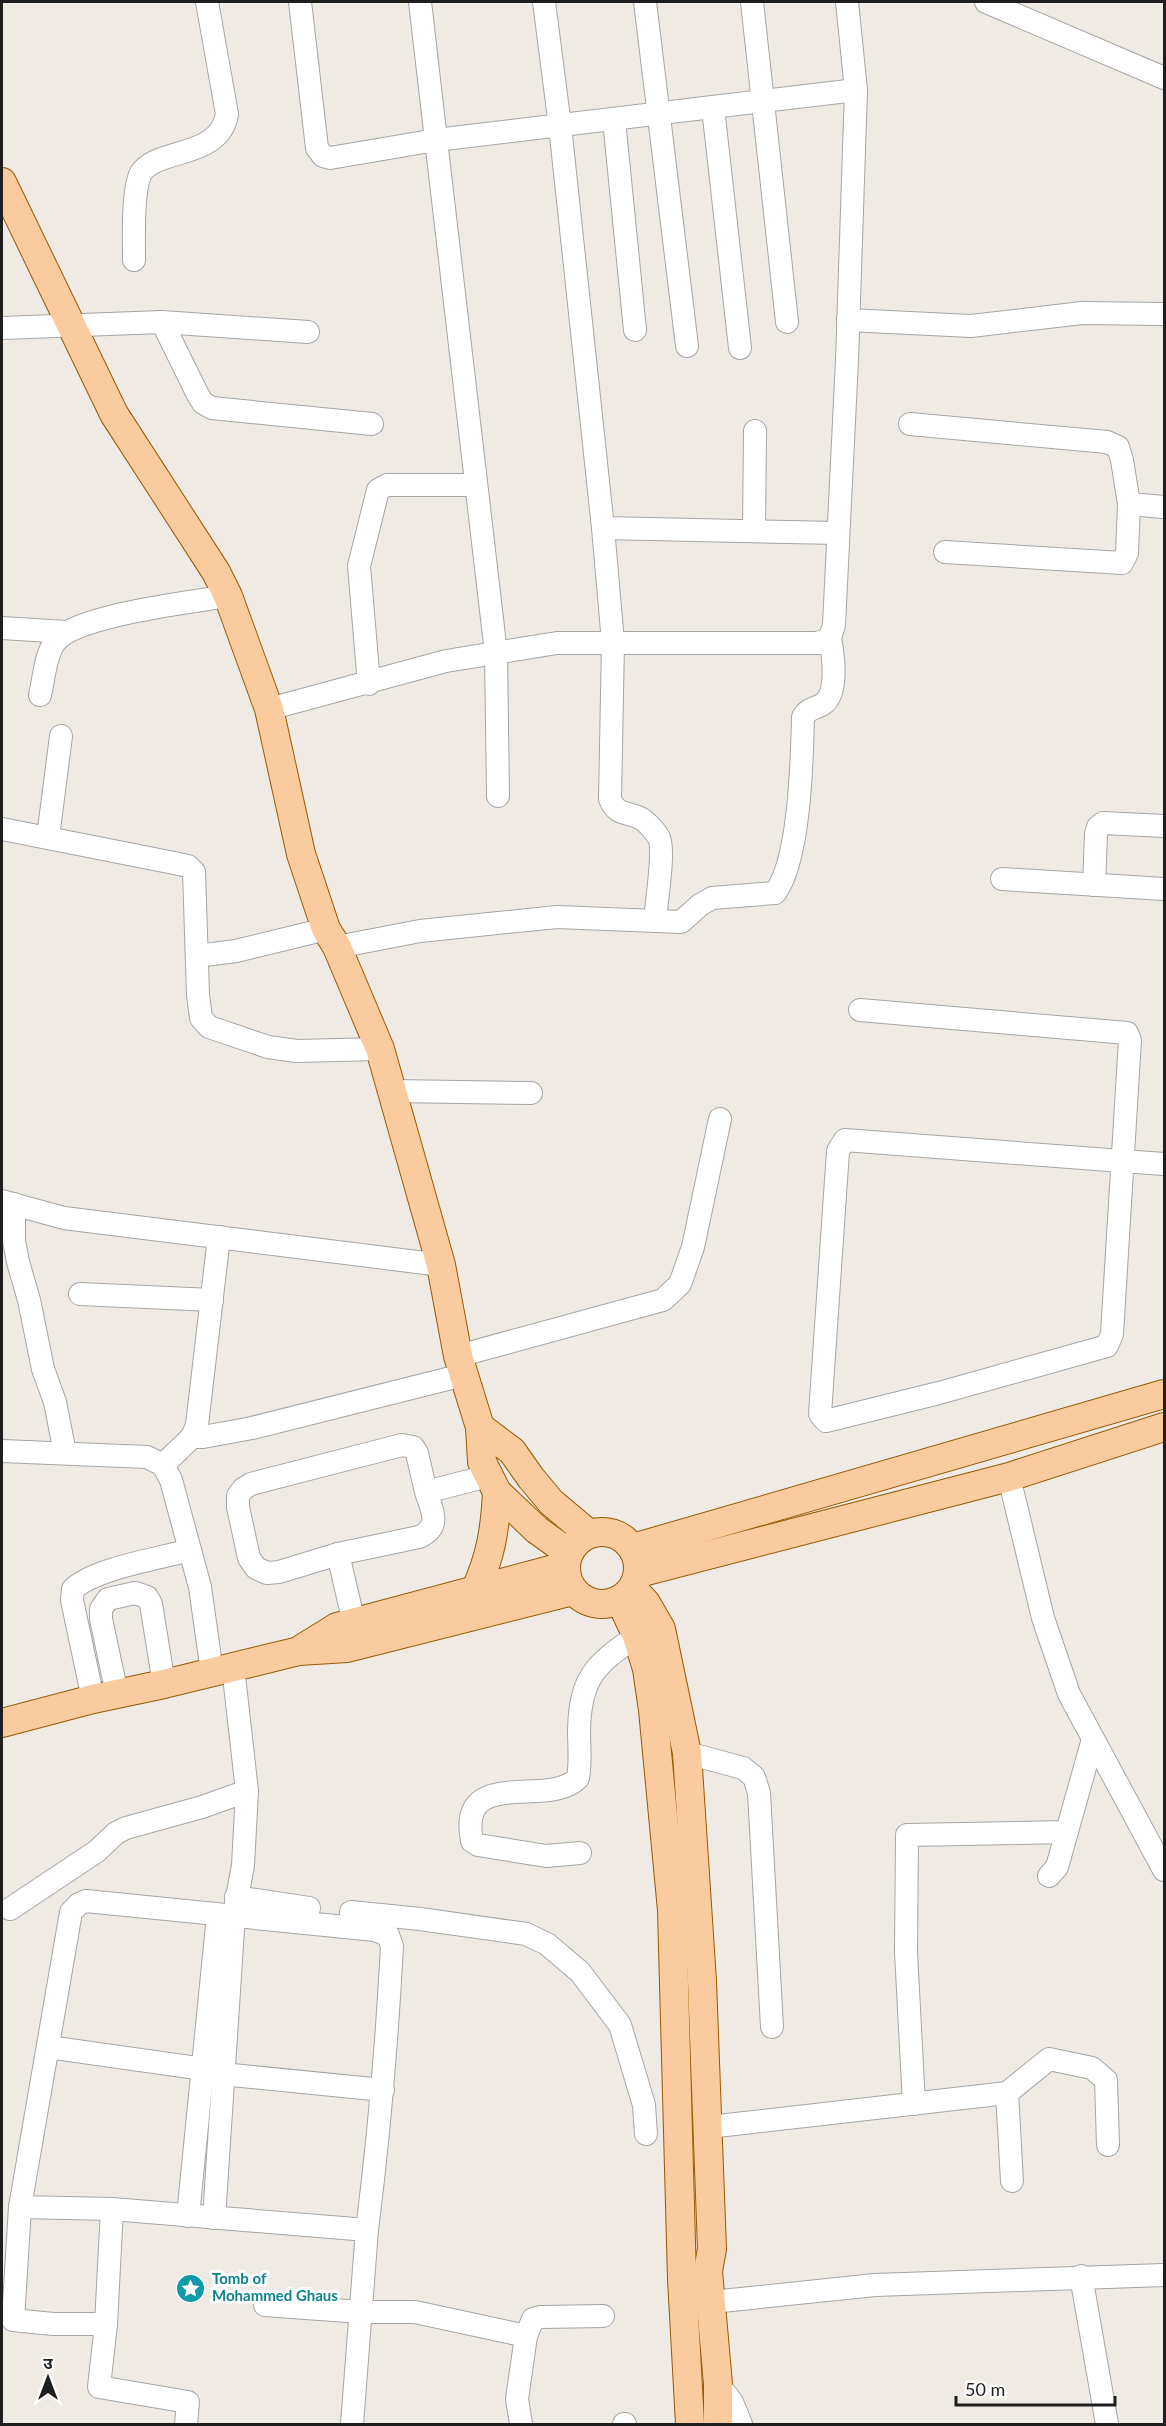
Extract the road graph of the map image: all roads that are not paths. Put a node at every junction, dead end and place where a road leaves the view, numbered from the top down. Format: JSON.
{"nodes":[{"id":1,"x":207,"y":2,"type":"edge"},
{"id":2,"x":300,"y":2,"type":"edge"},
{"id":3,"x":420,"y":2,"type":"edge"},
{"id":4,"x":544,"y":2,"type":"edge"},
{"id":5,"x":645,"y":2,"type":"edge"},
{"id":6,"x":752,"y":2,"type":"edge"},
{"id":7,"x":847,"y":2,"type":"edge"},
{"id":8,"x":986,"y":2,"type":"edge"},
{"id":9,"x":1164,"y":78,"type":"edge"},
{"id":10,"x":856,"y":90,"type":"junction"},
{"id":11,"x":764,"y":101,"type":"junction"},
{"id":12,"x":713,"y":108,"type":"junction"},
{"id":13,"x":660,"y":114,"type":"junction"},
{"id":14,"x":614,"y":120,"type":"junction"},
{"id":15,"x":560,"y":126,"type":"junction"},
{"id":16,"x":436,"y":140,"type":"junction"},
{"id":17,"x":2,"y":182,"type":"edge"},
{"id":18,"x":134,"y":260,"type":"dead end"},
{"id":19,"x":1164,"y":314,"type":"edge"},
{"id":20,"x":848,"y":320,"type":"junction"},
{"id":21,"x":787,"y":321,"type":"dead end"},
{"id":22,"x":162,"y":322,"type":"junction"},
{"id":23,"x":70,"y":325,"type":"junction"},
{"id":24,"x":2,"y":328,"type":"edge"},
{"id":25,"x":635,"y":330,"type":"dead end"},
{"id":26,"x":308,"y":332,"type":"dead end"},
{"id":27,"x":687,"y":346,"type":"dead end"},
{"id":28,"x":740,"y":348,"type":"dead end"},
{"id":29,"x":372,"y":424,"type":"dead end"},
{"id":30,"x":910,"y":424,"type":"dead end"},
{"id":31,"x":755,"y":431,"type":"dead end"},
{"id":32,"x":476,"y":486,"type":"junction"},
{"id":33,"x":1130,"y":504,"type":"junction"},
{"id":34,"x":1164,"y":507,"type":"edge"},
{"id":35,"x":603,"y":528,"type":"junction"},
{"id":36,"x":754,"y":531,"type":"junction"},
{"id":37,"x":838,"y":533,"type":"junction"},
{"id":38,"x":945,"y":552,"type":"dead end"},
{"id":39,"x":228,"y":596,"type":"junction"},
{"id":40,"x":2,"y":628,"type":"edge"},
{"id":41,"x":66,"y":633,"type":"junction"},
{"id":42,"x":830,"y":638,"type":"junction"},
{"id":43,"x":613,"y":642,"type":"junction"},
{"id":44,"x":496,"y":653,"type":"junction"},
{"id":45,"x":369,"y":684,"type":"junction"},
{"id":46,"x":40,"y":695,"type":"dead end"},
{"id":47,"x":269,"y":709,"type":"junction"},
{"id":48,"x":61,"y":736,"type":"dead end"},
{"id":49,"x":498,"y":796,"type":"dead end"},
{"id":50,"x":1164,"y":826,"type":"edge"},
{"id":51,"x":2,"y":829,"type":"edge"},
{"id":52,"x":48,"y":837,"type":"junction"},
{"id":53,"x":1002,"y":879,"type":"dead end"},
{"id":54,"x":1094,"y":885,"type":"junction"},
{"id":55,"x":1164,"y":889,"type":"edge"},
{"id":56,"x":655,"y":921,"type":"junction"},
{"id":57,"x":331,"y":938,"type":"junction"},
{"id":58,"x":197,"y":956,"type":"junction"},
{"id":59,"x":860,"y":1010,"type":"dead end"},
{"id":60,"x":381,"y":1049,"type":"junction"},
{"id":61,"x":392,"y":1091,"type":"junction"},
{"id":62,"x":531,"y":1093,"type":"dead end"},
{"id":63,"x":720,"y":1119,"type":"dead end"},
{"id":64,"x":1122,"y":1161,"type":"junction"},
{"id":65,"x":1164,"y":1164,"type":"edge"},
{"id":66,"x":8,"y":1202,"type":"edge"},
{"id":67,"x":219,"y":1237,"type":"junction"},
{"id":68,"x":441,"y":1265,"type":"junction"},
{"id":69,"x":80,"y":1294,"type":"dead end"},
{"id":70,"x":212,"y":1300,"type":"junction"},
{"id":71,"x":461,"y":1365,"type":"junction"},
{"id":72,"x":1164,"y":1394,"type":"edge"},
{"id":73,"x":480,"y":1426,"type":"junction"},
{"id":74,"x":1164,"y":1427,"type":"edge"},
{"id":75,"x":192,"y":1437,"type":"junction"},
{"id":76,"x":2,"y":1451,"type":"edge"},
{"id":77,"x":65,"y":1453,"type":"junction"},
{"id":78,"x":163,"y":1465,"type":"junction"},
{"id":79,"x":1009,"y":1478,"type":"junction"},
{"id":80,"x":493,"y":1484,"type":"junction"},
{"id":81,"x":426,"y":1492,"type":"junction"},
{"id":82,"x":190,"y":1550,"type":"junction"},
{"id":83,"x":338,"y":1554,"type":"junction"},
{"id":84,"x":574,"y":1561,"type":"junction"},
{"id":85,"x":631,"y":1578,"type":"junction"},
{"id":86,"x":474,"y":1590,"type":"junction"},
{"id":87,"x":354,"y":1623,"type":"junction"},
{"id":88,"x":637,"y":1636,"type":"junction"},
{"id":89,"x":299,"y":1651,"type":"junction"},
{"id":90,"x":222,"y":1670,"type":"junction"},
{"id":91,"x":164,"y":1684,"type":"junction"},
{"id":92,"x":105,"y":1696,"type":"junction"},
{"id":93,"x":2,"y":1723,"type":"edge"},
{"id":94,"x":1093,"y":1739,"type":"junction"},
{"id":95,"x":687,"y":1753,"type":"junction"},
{"id":96,"x":247,"y":1791,"type":"junction"},
{"id":97,"x":1067,"y":1832,"type":"junction"},
{"id":98,"x":580,"y":1853,"type":"dead end"},
{"id":99,"x":1164,"y":1870,"type":"edge"},
{"id":100,"x":1049,"y":1876,"type":"dead end"},
{"id":101,"x":10,"y":1909,"type":"dead end"},
{"id":102,"x":229,"y":1909,"type":"junction"},
{"id":103,"x":772,"y":2027,"type":"dead end"},
{"id":104,"x":48,"y":2047,"type":"junction"},
{"id":105,"x":213,"y":2071,"type":"junction"},
{"id":106,"x":383,"y":2090,"type":"junction"},
{"id":107,"x":1007,"y":2093,"type":"junction"},
{"id":108,"x":914,"y":2104,"type":"junction"},
{"id":109,"x":709,"y":2127,"type":"junction"},
{"id":110,"x":646,"y":2134,"type":"dead end"},
{"id":111,"x":1108,"y":2145,"type":"dead end"},
{"id":112,"x":1012,"y":2181,"type":"dead end"},
{"id":113,"x":20,"y":2207,"type":"junction"},
{"id":114,"x":112,"y":2209,"type":"junction"},
{"id":115,"x":188,"y":2216,"type":"junction"},
{"id":116,"x":214,"y":2218,"type":"junction"},
{"id":117,"x":368,"y":2230,"type":"junction"},
{"id":118,"x":1164,"y":2275,"type":"edge"},
{"id":119,"x":1081,"y":2276,"type":"junction"},
{"id":120,"x":683,"y":2301,"type":"junction"},
{"id":121,"x":712,"y":2301,"type":"junction"},
{"id":122,"x":265,"y":2305,"type":"dead end"},
{"id":123,"x":361,"y":2312,"type":"junction"},
{"id":124,"x":603,"y":2316,"type":"dead end"},
{"id":125,"x":106,"y":2325,"type":"junction"},
{"id":126,"x":526,"y":2336,"type":"junction"},
{"id":127,"x":718,"y":2384,"type":"junction"},
{"id":128,"x":186,"y":2424,"type":"edge"},
{"id":129,"x":352,"y":2424,"type":"edge"},
{"id":130,"x":521,"y":2424,"type":"edge"},
{"id":131,"x":690,"y":2424,"type":"edge"},
{"id":132,"x":718,"y":2424,"type":"edge"},
{"id":133,"x":741,"y":2424,"type":"edge"},
{"id":134,"x":1107,"y":2424,"type":"edge"}],
"edges":[{"from":1,"to":18,"type":"street"},
{"from":2,"to":16,"type":"street"},
{"from":3,"to":16,"type":"street"},
{"from":4,"to":15,"type":"street"},
{"from":5,"to":13,"type":"street"},
{"from":6,"to":11,"type":"street"},
{"from":7,"to":10,"type":"street"},
{"from":8,"to":9,"type":"street"},
{"from":10,"to":11,"type":"street"},
{"from":10,"to":20,"type":"street"},
{"from":11,"to":12,"type":"street"},
{"from":11,"to":21,"type":"street"},
{"from":12,"to":13,"type":"street"},
{"from":12,"to":28,"type":"street"},
{"from":13,"to":14,"type":"street"},
{"from":13,"to":27,"type":"street"},
{"from":14,"to":15,"type":"street"},
{"from":14,"to":25,"type":"street"},
{"from":15,"to":16,"type":"street"},
{"from":15,"to":35,"type":"street"},
{"from":16,"to":32,"type":"street"},
{"from":17,"to":23,"type":"main road"},
{"from":19,"to":20,"type":"street"},
{"from":20,"to":37,"type":"street"},
{"from":22,"to":23,"type":"street"},
{"from":22,"to":26,"type":"street"},
{"from":22,"to":29,"type":"street"},
{"from":23,"to":24,"type":"street"},
{"from":23,"to":39,"type":"main road"},
{"from":30,"to":33,"type":"street"},
{"from":31,"to":36,"type":"street"},
{"from":32,"to":44,"type":"street"},
{"from":32,"to":45,"type":"street"},
{"from":33,"to":34,"type":"street"},
{"from":33,"to":38,"type":"street"},
{"from":35,"to":36,"type":"street"},
{"from":35,"to":43,"type":"street"},
{"from":36,"to":37,"type":"street"},
{"from":37,"to":42,"type":"street"},
{"from":39,"to":41,"type":"street"},
{"from":39,"to":47,"type":"main road"},
{"from":40,"to":41,"type":"street"},
{"from":41,"to":46,"type":"street"},
{"from":42,"to":43,"type":"street"},
{"from":42,"to":56,"type":"street"},
{"from":43,"to":44,"type":"street"},
{"from":43,"to":56,"type":"street"},
{"from":44,"to":45,"type":"street"},
{"from":44,"to":49,"type":"street"},
{"from":45,"to":47,"type":"street"},
{"from":47,"to":57,"type":"main road"},
{"from":48,"to":52,"type":"street"},
{"from":50,"to":54,"type":"street"},
{"from":51,"to":52,"type":"street"},
{"from":52,"to":58,"type":"street"},
{"from":53,"to":54,"type":"street"},
{"from":54,"to":55,"type":"street"},
{"from":56,"to":57,"type":"street"},
{"from":57,"to":58,"type":"street"},
{"from":57,"to":60,"type":"main road"},
{"from":58,"to":60,"type":"street"},
{"from":59,"to":64,"type":"street"},
{"from":60,"to":61,"type":"main road"},
{"from":61,"to":62,"type":"street"},
{"from":61,"to":68,"type":"main road"},
{"from":63,"to":71,"type":"street"},
{"from":64,"to":64,"type":"street"},
{"from":64,"to":65,"type":"street"},
{"from":66,"to":67,"type":"street"},
{"from":66,"to":77,"type":"street"},
{"from":67,"to":68,"type":"street"},
{"from":67,"to":70,"type":"street"},
{"from":68,"to":71,"type":"main road"},
{"from":69,"to":70,"type":"street"},
{"from":70,"to":75,"type":"street"},
{"from":71,"to":73,"type":"main road"},
{"from":71,"to":75,"type":"street"},
{"from":72,"to":85,"type":"main road"},
{"from":73,"to":80,"type":"main road"},
{"from":73,"to":84,"type":"main road"},
{"from":74,"to":79,"type":"main road"},
{"from":75,"to":78,"type":"street"},
{"from":76,"to":77,"type":"street"},
{"from":77,"to":78,"type":"street"},
{"from":78,"to":82,"type":"street"},
{"from":79,"to":85,"type":"main road"},
{"from":79,"to":94,"type":"street"},
{"from":80,"to":81,"type":"street"},
{"from":80,"to":84,"type":"main road"},
{"from":80,"to":86,"type":"main road"},
{"from":81,"to":83,"type":"street"},
{"from":81,"to":83,"type":"street"},
{"from":82,"to":90,"type":"street"},
{"from":82,"to":92,"type":"street"},
{"from":83,"to":87,"type":"street"},
{"from":84,"to":85,"type":"main road"},
{"from":84,"to":85,"type":"main road"},
{"from":84,"to":86,"type":"main road"},
{"from":84,"to":89,"type":"main road"},
{"from":85,"to":88,"type":"main road"},
{"from":85,"to":95,"type":"main road"},
{"from":86,"to":87,"type":"main road"},
{"from":87,"to":89,"type":"main road"},
{"from":88,"to":98,"type":"street"},
{"from":88,"to":120,"type":"main road"},
{"from":89,"to":90,"type":"main road"},
{"from":90,"to":91,"type":"main road"},
{"from":90,"to":96,"type":"street"},
{"from":91,"to":92,"type":"main road"},
{"from":91,"to":92,"type":"street"},
{"from":92,"to":93,"type":"main road"},
{"from":94,"to":97,"type":"street"},
{"from":94,"to":99,"type":"street"},
{"from":95,"to":103,"type":"street"},
{"from":95,"to":109,"type":"main road"},
{"from":96,"to":101,"type":"street"},
{"from":96,"to":102,"type":"street"},
{"from":97,"to":100,"type":"street"},
{"from":97,"to":108,"type":"street"},
{"from":102,"to":104,"type":"street"},
{"from":102,"to":105,"type":"street"},
{"from":102,"to":106,"type":"street"},
{"from":102,"to":110,"type":"street"},
{"from":104,"to":105,"type":"street"},
{"from":104,"to":113,"type":"street"},
{"from":105,"to":106,"type":"street"},
{"from":105,"to":115,"type":"street"},
{"from":105,"to":116,"type":"street"},
{"from":106,"to":117,"type":"street"},
{"from":107,"to":108,"type":"street"},
{"from":107,"to":111,"type":"street"},
{"from":107,"to":112,"type":"street"},
{"from":108,"to":109,"type":"street"},
{"from":109,"to":121,"type":"main road"},
{"from":113,"to":114,"type":"street"},
{"from":113,"to":125,"type":"street"},
{"from":114,"to":115,"type":"street"},
{"from":114,"to":125,"type":"street"},
{"from":115,"to":116,"type":"street"},
{"from":116,"to":117,"type":"street"},
{"from":117,"to":123,"type":"street"},
{"from":118,"to":119,"type":"street"},
{"from":119,"to":121,"type":"street"},
{"from":119,"to":134,"type":"street"},
{"from":120,"to":121,"type":"street"},
{"from":120,"to":131,"type":"main road"},
{"from":121,"to":127,"type":"main road"},
{"from":122,"to":123,"type":"street"},
{"from":123,"to":126,"type":"street"},
{"from":123,"to":129,"type":"street"},
{"from":124,"to":126,"type":"street"},
{"from":125,"to":128,"type":"street"},
{"from":126,"to":130,"type":"street"},
{"from":127,"to":132,"type":"main road"},
{"from":127,"to":133,"type":"street"}]}
